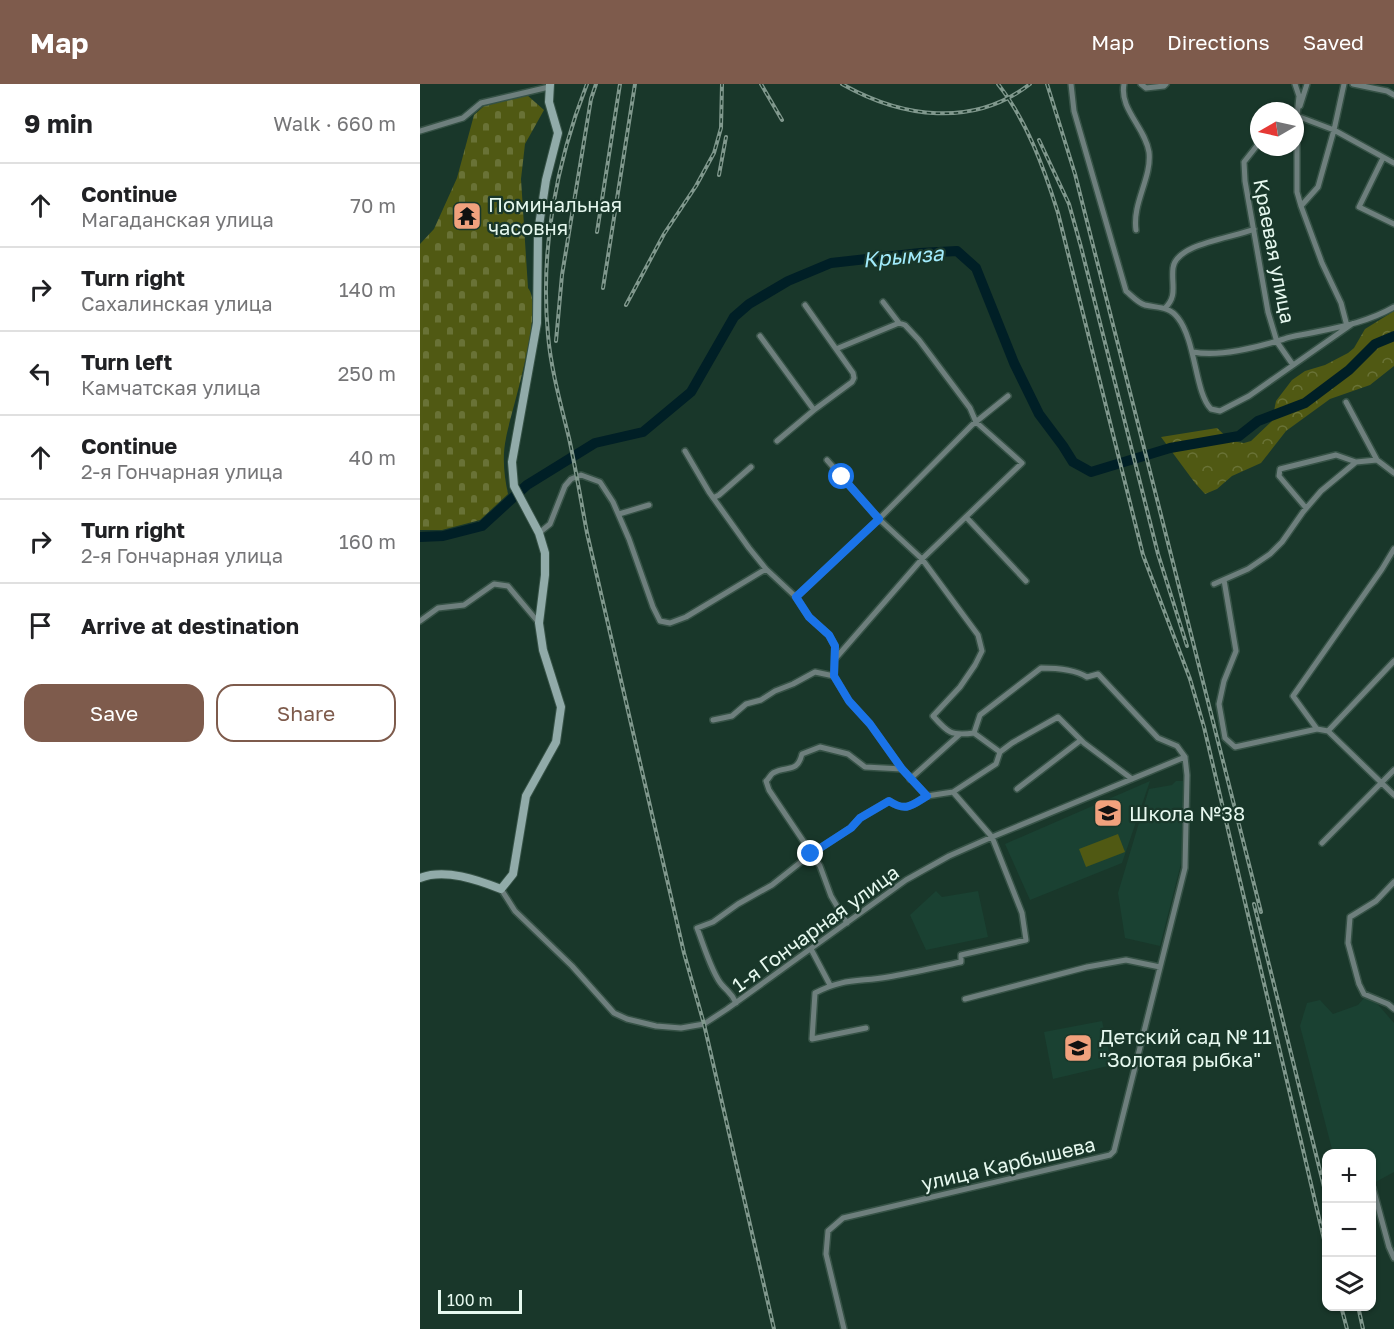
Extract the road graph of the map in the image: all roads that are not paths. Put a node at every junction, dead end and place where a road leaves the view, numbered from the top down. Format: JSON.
{"nodes":[{"id":1,"x":1071,"y":84,"type":"edge"},
{"id":2,"x":1124,"y":84,"type":"edge"},
{"id":3,"x":1141,"y":84,"type":"edge"},
{"id":4,"x":1166,"y":84,"type":"edge"},
{"id":5,"x":1295,"y":84,"type":"edge"},
{"id":6,"x":1306,"y":84,"type":"edge"},
{"id":7,"x":1344,"y":84,"type":"edge"},
{"id":8,"x":1353,"y":84,"type":"edge"},
{"id":9,"x":1390,"y":84,"type":"edge"},
{"id":10,"x":550,"y":86,"type":"edge"},
{"id":11,"x":1387,"y":91,"type":"junction"},
{"id":12,"x":1394,"y":95,"type":"edge"},
{"id":13,"x":1298,"y":102,"type":"edge"},
{"id":14,"x":1301,"y":102,"type":"edge"},
{"id":15,"x":1304,"y":120,"type":"edge"},
{"id":16,"x":1334,"y":130,"type":"junction"},
{"id":17,"x":420,"y":131,"type":"edge"},
{"id":18,"x":1250,"y":154,"type":"edge"},
{"id":19,"x":1297,"y":156,"type":"edge"},
{"id":20,"x":1383,"y":158,"type":"junction"},
{"id":21,"x":1394,"y":163,"type":"edge"},
{"id":22,"x":1301,"y":206,"type":"junction"},
{"id":23,"x":1394,"y":224,"type":"edge"},
{"id":24,"x":1254,"y":229,"type":"junction"},
{"id":25,"x":1136,"y":230,"type":"dead end"},
{"id":26,"x":883,"y":302,"type":"dead end"},
{"id":27,"x":805,"y":305,"type":"dead end"},
{"id":28,"x":1394,"y":307,"type":"edge"},
{"id":29,"x":1165,"y":308,"type":"junction"},
{"id":30,"x":899,"y":324,"type":"junction"},
{"id":31,"x":1350,"y":325,"type":"junction"},
{"id":32,"x":760,"y":336,"type":"dead end"},
{"id":33,"x":1277,"y":342,"type":"junction"},
{"id":34,"x":836,"y":349,"type":"junction"},
{"id":35,"x":1193,"y":351,"type":"junction"},
{"id":36,"x":1293,"y":365,"type":"junction"},
{"id":37,"x":1008,"y":396,"type":"dead end"},
{"id":38,"x":1346,"y":402,"type":"dead end"},
{"id":39,"x":814,"y":410,"type":"junction"},
{"id":40,"x":976,"y":422,"type":"junction"},
{"id":41,"x":777,"y":441,"type":"dead end"},
{"id":42,"x":685,"y":451,"type":"dead end"},
{"id":43,"x":827,"y":459,"type":"dead end"},
{"id":44,"x":1377,"y":460,"type":"junction"},
{"id":45,"x":1356,"y":462,"type":"junction"},
{"id":46,"x":751,"y":467,"type":"dead end"},
{"id":47,"x":1394,"y":473,"type":"edge"},
{"id":48,"x":713,"y":498,"type":"junction"},
{"id":49,"x":649,"y":505,"type":"dead end"},
{"id":50,"x":1306,"y":508,"type":"junction"},
{"id":51,"x":619,"y":514,"type":"junction"},
{"id":52,"x":966,"y":517,"type":"junction"},
{"id":53,"x":879,"y":519,"type":"junction"},
{"id":54,"x":539,"y":533,"type":"junction"},
{"id":55,"x":1394,"y":549,"type":"edge"},
{"id":56,"x":922,"y":559,"type":"junction"},
{"id":57,"x":766,"y":569,"type":"junction"},
{"id":58,"x":1224,"y":580,"type":"junction"},
{"id":59,"x":1026,"y":581,"type":"dead end"},
{"id":60,"x":1214,"y":584,"type":"dead end"},
{"id":61,"x":796,"y":597,"type":"junction"},
{"id":62,"x":420,"y":621,"type":"edge"},
{"id":63,"x":539,"y":623,"type":"junction"},
{"id":64,"x":834,"y":660,"type":"junction"},
{"id":65,"x":1394,"y":661,"type":"edge"},
{"id":66,"x":834,"y":676,"type":"junction"},
{"id":67,"x":713,"y":720,"type":"dead end"},
{"id":68,"x":1317,"y":729,"type":"junction"},
{"id":69,"x":1328,"y":731,"type":"junction"},
{"id":70,"x":975,"y":733,"type":"junction"},
{"id":71,"x":959,"y":735,"type":"junction"},
{"id":72,"x":1081,"y":740,"type":"junction"},
{"id":73,"x":1000,"y":752,"type":"junction"},
{"id":74,"x":1185,"y":757,"type":"junction"},
{"id":75,"x":902,"y":769,"type":"junction"},
{"id":76,"x":1394,"y":770,"type":"edge"},
{"id":77,"x":910,"y":778,"type":"junction"},
{"id":78,"x":1132,"y":779,"type":"junction"},
{"id":79,"x":1382,"y":783,"type":"junction"},
{"id":80,"x":1017,"y":789,"type":"dead end"},
{"id":81,"x":953,"y":792,"type":"junction"},
{"id":82,"x":1394,"y":795,"type":"edge"},
{"id":83,"x":927,"y":796,"type":"junction"},
{"id":84,"x":992,"y":837,"type":"junction"},
{"id":85,"x":1322,"y":843,"type":"dead end"},
{"id":86,"x":811,"y":854,"type":"junction"},
{"id":87,"x":420,"y":878,"type":"edge"},
{"id":88,"x":1394,"y":882,"type":"edge"},
{"id":89,"x":501,"y":889,"type":"junction"},
{"id":90,"x":847,"y":923,"type":"junction"},
{"id":91,"x":811,"y":949,"type":"junction"},
{"id":92,"x":1160,"y":967,"type":"junction"},
{"id":93,"x":830,"y":985,"type":"junction"},
{"id":94,"x":965,"y":999,"type":"dead end"},
{"id":95,"x":736,"y":1003,"type":"junction"},
{"id":96,"x":1394,"y":1009,"type":"edge"},
{"id":97,"x":866,"y":1028,"type":"dead end"},
{"id":98,"x":1376,"y":1196,"type":"edge"},
{"id":99,"x":1394,"y":1258,"type":"edge"},
{"id":100,"x":844,"y":1329,"type":"edge"}],
"edges":[{"from":1,"to":29,"type":"street"},
{"from":2,"to":25,"type":"street"},
{"from":3,"to":4,"type":"street"},
{"from":5,"to":13,"type":"street"},
{"from":6,"to":14,"type":"street"},
{"from":7,"to":16,"type":"street"},
{"from":8,"to":11,"type":"street"},
{"from":9,"to":11,"type":"street"},
{"from":10,"to":17,"type":"street"},
{"from":10,"to":54,"type":"street"},
{"from":11,"to":12,"type":"street"},
{"from":15,"to":16,"type":"street"},
{"from":16,"to":20,"type":"street"},
{"from":16,"to":22,"type":"street"},
{"from":18,"to":24,"type":"street","name":"Краевая улица"},
{"from":19,"to":22,"type":"street"},
{"from":20,"to":21,"type":"street"},
{"from":20,"to":23,"type":"street"},
{"from":22,"to":31,"type":"street"},
{"from":24,"to":29,"type":"street"},
{"from":24,"to":33,"type":"street","name":"Краевая улица"},
{"from":26,"to":30,"type":"street"},
{"from":27,"to":34,"type":"street"},
{"from":28,"to":31,"type":"street"},
{"from":29,"to":35,"type":"street"},
{"from":30,"to":34,"type":"street"},
{"from":30,"to":40,"type":"street"},
{"from":31,"to":33,"type":"street"},
{"from":31,"to":36,"type":"street"},
{"from":32,"to":39,"type":"street"},
{"from":33,"to":35,"type":"street"},
{"from":33,"to":36,"type":"street","name":"Краевая улица"},
{"from":34,"to":39,"type":"street"},
{"from":35,"to":36,"type":"street"},
{"from":37,"to":40,"type":"street"},
{"from":38,"to":44,"type":"street"},
{"from":39,"to":41,"type":"street"},
{"from":40,"to":52,"type":"street"},
{"from":40,"to":53,"type":"street"},
{"from":42,"to":48,"type":"street"},
{"from":43,"to":53,"type":"street"},
{"from":44,"to":45,"type":"street"},
{"from":44,"to":47,"type":"street"},
{"from":45,"to":50,"type":"street"},
{"from":45,"to":50,"type":"street"},
{"from":46,"to":48,"type":"street"},
{"from":48,"to":57,"type":"street"},
{"from":49,"to":51,"type":"street"},
{"from":50,"to":58,"type":"street"},
{"from":51,"to":54,"type":"street"},
{"from":51,"to":57,"type":"street"},
{"from":52,"to":56,"type":"street"},
{"from":52,"to":59,"type":"street"},
{"from":53,"to":56,"type":"street"},
{"from":53,"to":61,"type":"street"},
{"from":54,"to":63,"type":"street"},
{"from":55,"to":68,"type":"street"},
{"from":56,"to":64,"type":"street"},
{"from":56,"to":71,"type":"street"},
{"from":57,"to":61,"type":"street"},
{"from":58,"to":60,"type":"street"},
{"from":58,"to":68,"type":"street"},
{"from":61,"to":64,"type":"street"},
{"from":62,"to":63,"type":"street"},
{"from":63,"to":89,"type":"street"},
{"from":64,"to":66,"type":"street"},
{"from":65,"to":69,"type":"street"},
{"from":66,"to":67,"type":"street"},
{"from":66,"to":75,"type":"street"},
{"from":68,"to":69,"type":"street"},
{"from":69,"to":79,"type":"street"},
{"from":70,"to":71,"type":"street"},
{"from":70,"to":73,"type":"street"},
{"from":70,"to":74,"type":"street"},
{"from":71,"to":77,"type":"street"},
{"from":72,"to":73,"type":"street"},
{"from":72,"to":78,"type":"street"},
{"from":72,"to":80,"type":"street"},
{"from":73,"to":81,"type":"street"},
{"from":74,"to":78,"type":"street","name":"1-я Гончарная улица"},
{"from":74,"to":92,"type":"street","name":"улица Карбышева"},
{"from":75,"to":77,"type":"street"},
{"from":75,"to":86,"type":"street"},
{"from":76,"to":79,"type":"street"},
{"from":77,"to":83,"type":"street"},
{"from":78,"to":84,"type":"street","name":"1-я Гончарная улица"},
{"from":79,"to":82,"type":"street"},
{"from":79,"to":85,"type":"street"},
{"from":81,"to":83,"type":"street"},
{"from":81,"to":84,"type":"street"},
{"from":83,"to":86,"type":"street"},
{"from":84,"to":90,"type":"street","name":"1-я Гончарная улица"},
{"from":84,"to":93,"type":"street"},
{"from":86,"to":90,"type":"street"},
{"from":86,"to":95,"type":"street"},
{"from":87,"to":89,"type":"street"},
{"from":88,"to":96,"type":"street"},
{"from":89,"to":95,"type":"street","name":"1-я Гончарная улица"},
{"from":90,"to":91,"type":"street","name":"1-я Гончарная улица"},
{"from":91,"to":93,"type":"street"},
{"from":91,"to":95,"type":"street","name":"1-я Гончарная улица"},
{"from":92,"to":94,"type":"street"},
{"from":92,"to":100,"type":"street","name":"улица Карбышева"},
{"from":93,"to":97,"type":"street"},
{"from":98,"to":99,"type":"street"}]}
